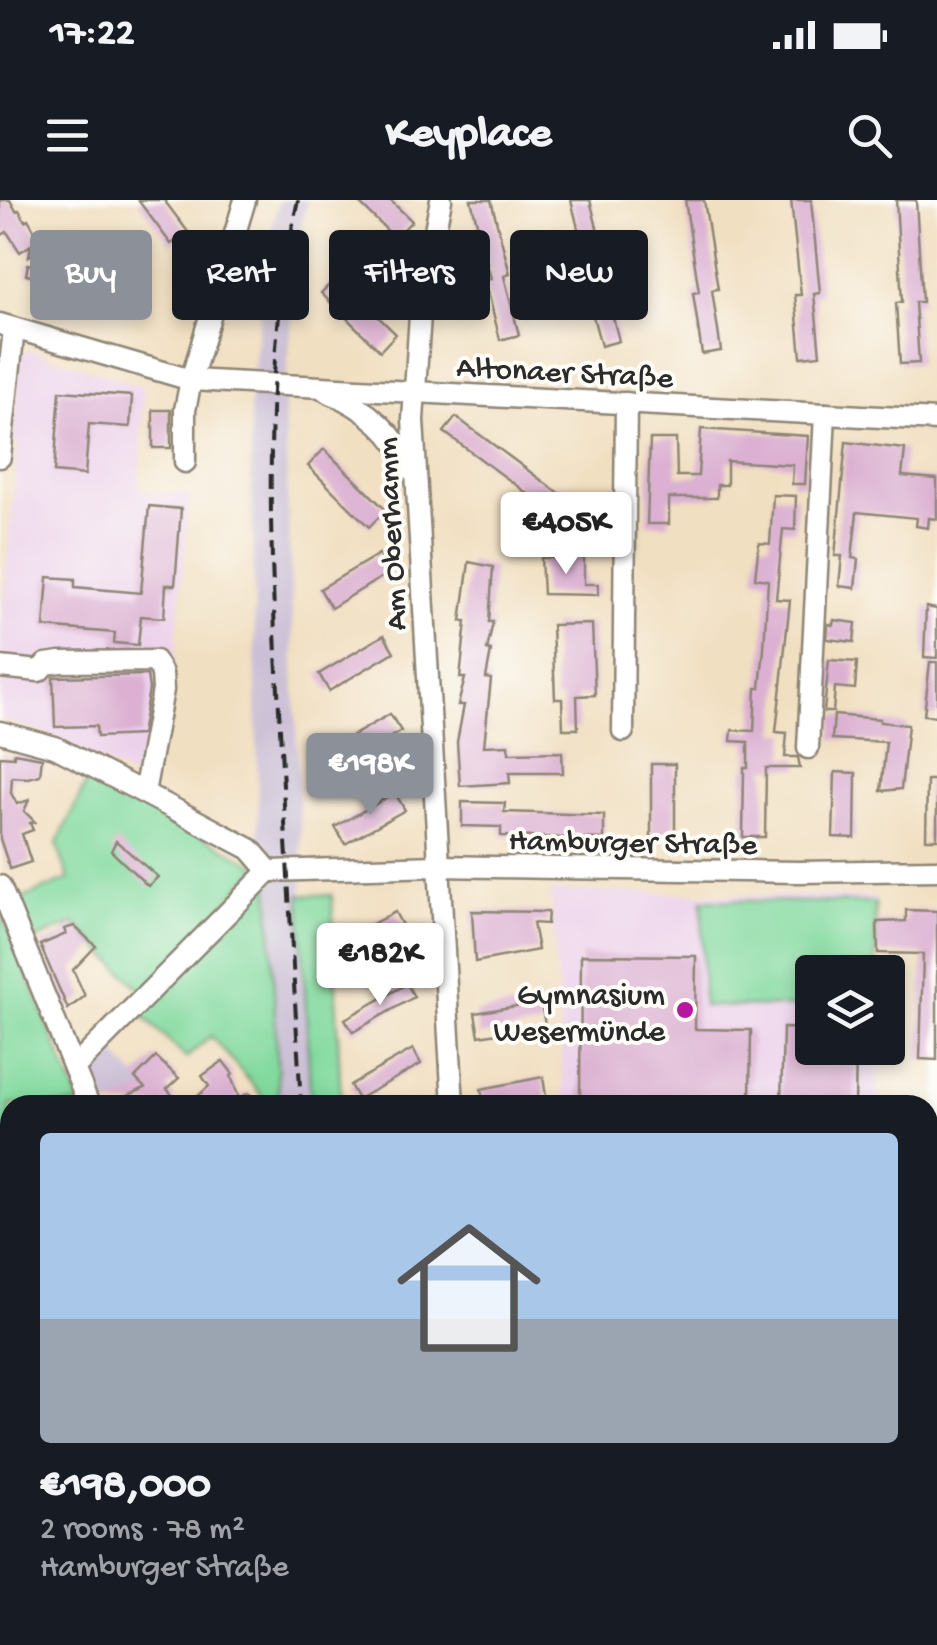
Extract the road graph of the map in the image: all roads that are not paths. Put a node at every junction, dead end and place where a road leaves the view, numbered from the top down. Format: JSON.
{"nodes":[{"id":1,"x":244,"y":200,"type":"edge"},
{"id":2,"x":441,"y":200,"type":"edge"},
{"id":3,"x":7,"y":327,"type":"edge"},
{"id":4,"x":190,"y":380,"type":"junction"},
{"id":5,"x":314,"y":386,"type":"junction"},
{"id":6,"x":415,"y":391,"type":"junction"},
{"id":7,"x":626,"y":403,"type":"junction"},
{"id":8,"x":826,"y":414,"type":"junction"},
{"id":9,"x":937,"y":420,"type":"edge"},
{"id":10,"x":0,"y":457,"type":"edge"},
{"id":11,"x":186,"y":462,"type":"dead end"},
{"id":12,"x":416,"y":481,"type":"junction"},
{"id":13,"x":0,"y":666,"type":"edge"},
{"id":14,"x":622,"y":731,"type":"dead end"},
{"id":15,"x":0,"y":732,"type":"edge"},
{"id":16,"x":808,"y":748,"type":"dead end"},
{"id":17,"x":144,"y":793,"type":"junction"},
{"id":18,"x":438,"y":866,"type":"junction"},
{"id":19,"x":937,"y":870,"type":"edge"},
{"id":20,"x":265,"y":875,"type":"junction"},
{"id":21,"x":0,"y":886,"type":"edge"},
{"id":22,"x":75,"y":1067,"type":"junction"},
{"id":23,"x":85,"y":1095,"type":"edge"},
{"id":24,"x":452,"y":1095,"type":"edge"}],
"edges":[{"from":1,"to":4,"type":"street"},
{"from":2,"to":6,"type":"street","name":"Am Oberhamm"},
{"from":3,"to":4,"type":"street","name":"Altonaer Straße"},
{"from":3,"to":10,"type":"street"},
{"from":4,"to":5,"type":"street","name":"Altonaer Straße"},
{"from":4,"to":11,"type":"street"},
{"from":5,"to":6,"type":"street","name":"Altonaer Straße"},
{"from":5,"to":12,"type":"street"},
{"from":6,"to":7,"type":"street","name":"Altonaer Straße"},
{"from":6,"to":12,"type":"street","name":"Am Oberhamm"},
{"from":7,"to":8,"type":"street","name":"Altonaer Straße"},
{"from":7,"to":14,"type":"street"},
{"from":8,"to":9,"type":"street","name":"Altonaer Straße"},
{"from":8,"to":16,"type":"street"},
{"from":12,"to":18,"type":"street","name":"Am Oberhamm"},
{"from":13,"to":17,"type":"street"},
{"from":15,"to":17,"type":"street"},
{"from":17,"to":20,"type":"street"},
{"from":18,"to":19,"type":"street","name":"Hamburger Straße"},
{"from":18,"to":20,"type":"street","name":"Hamburger Straße"},
{"from":18,"to":24,"type":"street","name":"Am Oberhamm"},
{"from":20,"to":22,"type":"street"},
{"from":21,"to":22,"type":"street"},
{"from":22,"to":23,"type":"street"}]}
